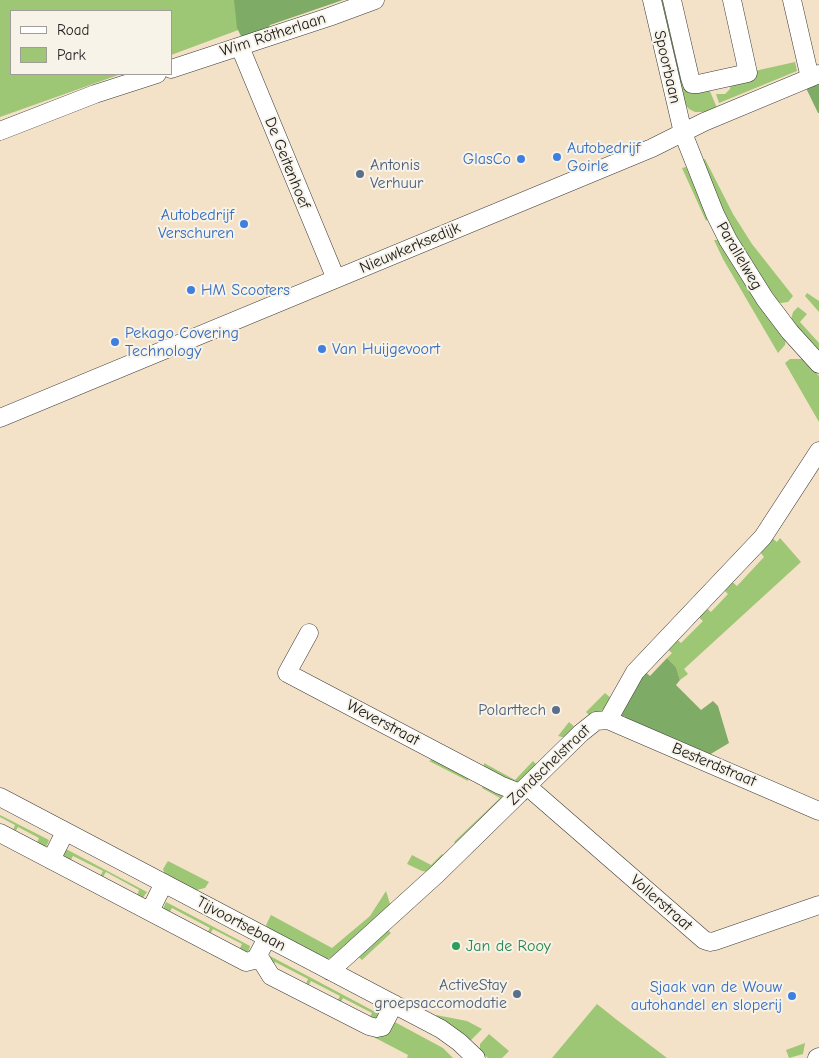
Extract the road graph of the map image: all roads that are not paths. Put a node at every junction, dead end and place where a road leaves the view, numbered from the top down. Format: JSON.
{"nodes":[{"id":1,"x":375,"y":0,"type":"edge"},
{"id":2,"x":652,"y":0,"type":"edge"},
{"id":3,"x":732,"y":0,"type":"edge"},
{"id":4,"x":792,"y":0,"type":"edge"},
{"id":5,"x":677,"y":1,"type":"edge"},
{"id":6,"x":240,"y":47,"type":"junction"},
{"id":7,"x":172,"y":69,"type":"edge"},
{"id":8,"x":154,"y":75,"type":"edge"},
{"id":9,"x":814,"y":76,"type":"edge"},
{"id":10,"x":0,"y":130,"type":"edge"},
{"id":11,"x":683,"y":133,"type":"junction"},
{"id":12,"x":336,"y":279,"type":"junction"},
{"id":13,"x":819,"y":364,"type":"edge"},
{"id":14,"x":0,"y":418,"type":"edge"},
{"id":15,"x":819,"y":450,"type":"edge"},
{"id":16,"x":309,"y":633,"type":"dead end"},
{"id":17,"x":608,"y":720,"type":"junction"},
{"id":18,"x":524,"y":789,"type":"junction"},
{"id":19,"x":0,"y":798,"type":"edge"},
{"id":20,"x":819,"y":810,"type":"edge"},
{"id":21,"x":65,"y":832,"type":"junction"},
{"id":22,"x":0,"y":833,"type":"edge"},
{"id":23,"x":51,"y":860,"type":"junction"},
{"id":24,"x":164,"y":884,"type":"junction"},
{"id":25,"x":819,"y":905,"type":"edge"},
{"id":26,"x":150,"y":912,"type":"junction"},
{"id":27,"x":267,"y":938,"type":"junction"},
{"id":28,"x":258,"y":955,"type":"junction"},
{"id":29,"x":330,"y":971,"type":"junction"},
{"id":30,"x":394,"y":1004,"type":"junction"},
{"id":31,"x":476,"y":1058,"type":"edge"}],
"edges":[{"from":1,"to":6,"type":"street","name":"Wim Rötherlaan"},
{"from":2,"to":11,"type":"street","name":"Spoorbaan"},
{"from":3,"to":5,"type":"street","name":"Spoorbaan"},
{"from":4,"to":9,"type":"street"},
{"from":6,"to":7,"type":"street","name":"Wim Rötherlaan"},
{"from":6,"to":12,"type":"street","name":"De Geitenhoef"},
{"from":8,"to":10,"type":"street"},
{"from":9,"to":11,"type":"street","name":"Nieuwkerksedijk"},
{"from":11,"to":12,"type":"street","name":"Nieuwkerksedijk"},
{"from":11,"to":13,"type":"street","name":"Parallelweg"},
{"from":12,"to":14,"type":"street","name":"Nieuwkerksedijk"},
{"from":15,"to":17,"type":"street","name":"Zandschelstraat"},
{"from":16,"to":18,"type":"street","name":"Weverstraat"},
{"from":17,"to":18,"type":"street","name":"Zandschelstraat"},
{"from":17,"to":20,"type":"street","name":"Besterdstraat"},
{"from":18,"to":25,"type":"street","name":"Vollerstraat"},
{"from":18,"to":29,"type":"street","name":"Zandschelstraat"},
{"from":19,"to":21,"type":"street","name":"Tijvoortsebaan"},
{"from":21,"to":23,"type":"street"},
{"from":21,"to":24,"type":"street","name":"Tijvoortsebaan"},
{"from":22,"to":23,"type":"street"},
{"from":23,"to":26,"type":"street"},
{"from":24,"to":26,"type":"street"},
{"from":24,"to":27,"type":"street","name":"Tijvoortsebaan"},
{"from":26,"to":28,"type":"street"},
{"from":27,"to":28,"type":"street"},
{"from":27,"to":29,"type":"street","name":"Tijvoortsebaan"},
{"from":28,"to":30,"type":"street"},
{"from":29,"to":30,"type":"street","name":"Tijvoortsebaan"},
{"from":30,"to":31,"type":"street","name":"Tijvoortsebaan"}]}
